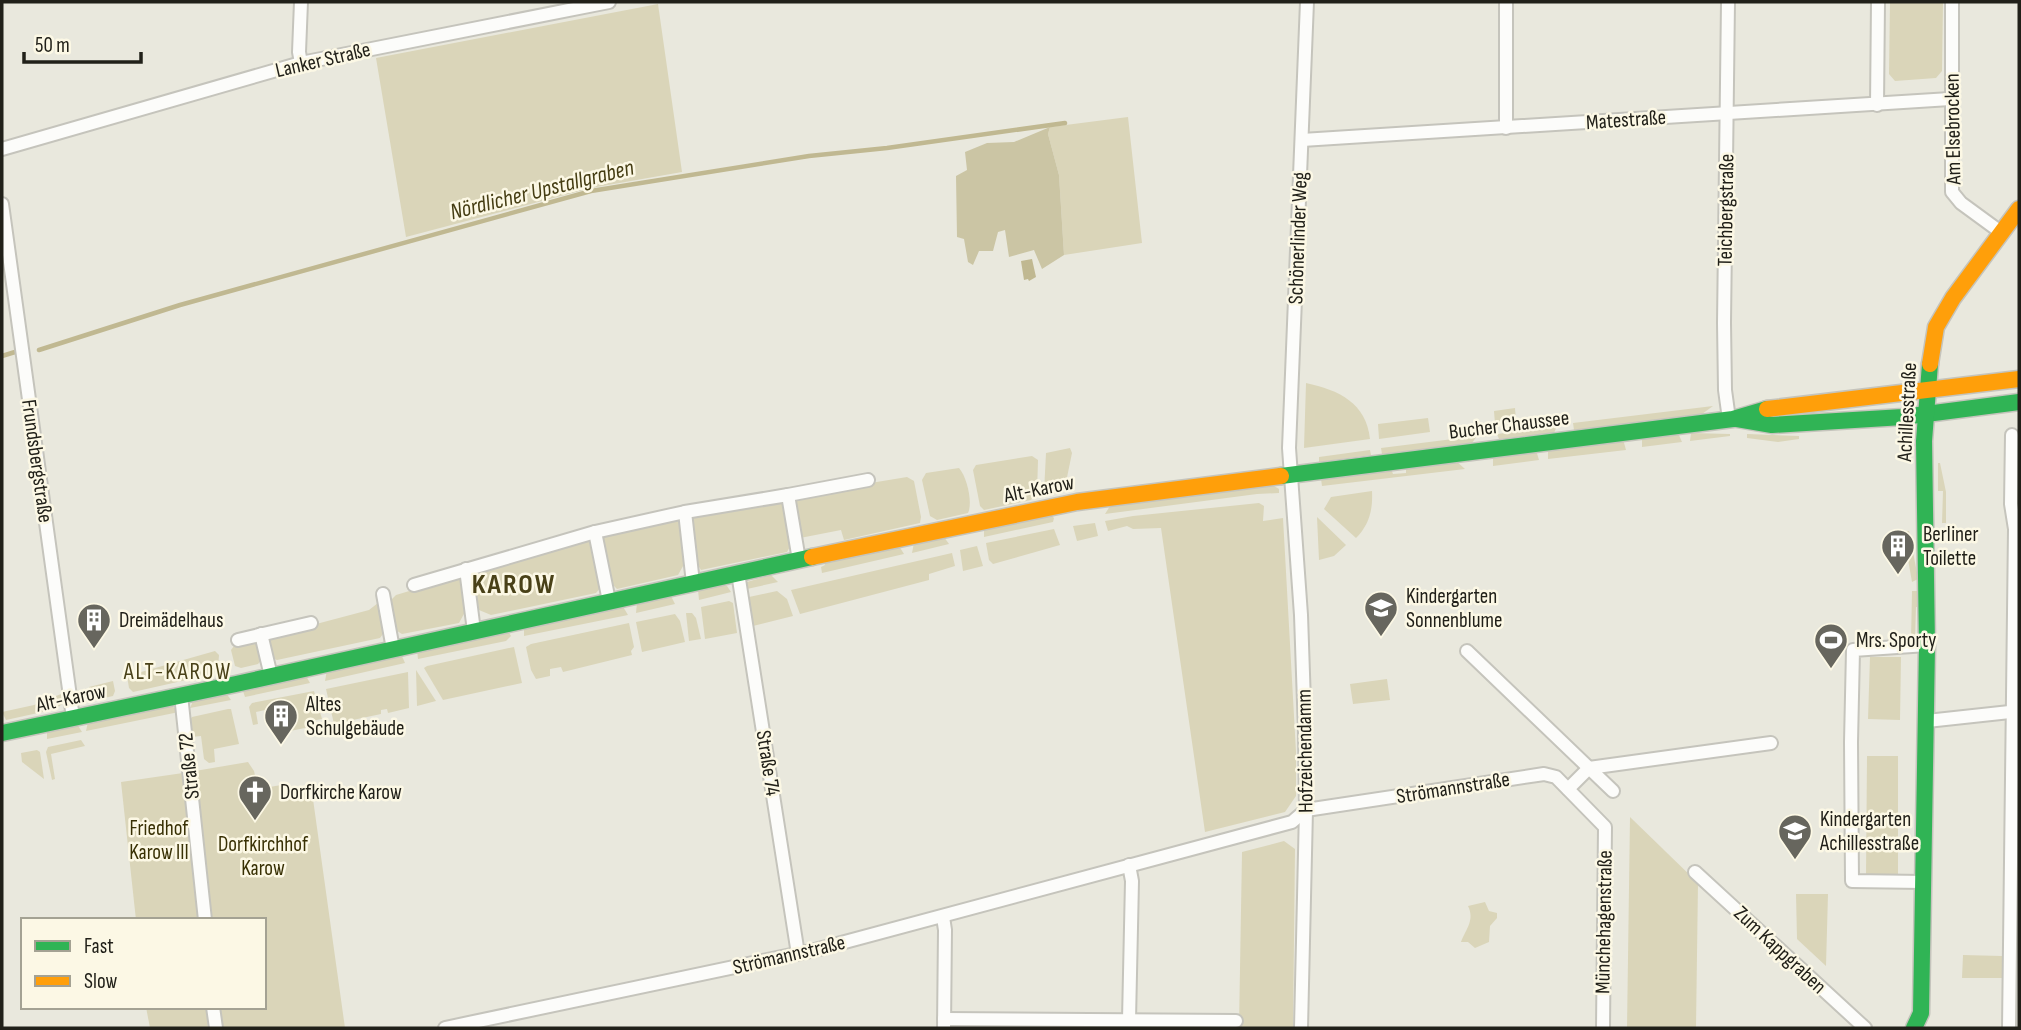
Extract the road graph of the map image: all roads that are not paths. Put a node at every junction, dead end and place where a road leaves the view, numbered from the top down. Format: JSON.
{"nodes":[{"id":1,"x":301,"y":2,"type":"edge"},
{"id":2,"x":609,"y":2,"type":"edge"},
{"id":3,"x":1307,"y":2,"type":"edge"},
{"id":4,"x":1506,"y":2,"type":"edge"},
{"id":5,"x":1728,"y":2,"type":"edge"},
{"id":6,"x":1878,"y":2,"type":"edge"},
{"id":7,"x":1952,"y":2,"type":"edge"},
{"id":8,"x":548,"y":7,"type":"edge"},
{"id":9,"x":301,"y":63,"type":"junction"},
{"id":10,"x":1950,"y":99,"type":"junction"},
{"id":11,"x":1877,"y":105,"type":"junction"},
{"id":12,"x":1726,"y":113,"type":"junction"},
{"id":13,"x":1506,"y":128,"type":"junction"},
{"id":14,"x":1302,"y":141,"type":"junction"},
{"id":15,"x":2,"y":149,"type":"edge"},
{"id":16,"x":2,"y":204,"type":"edge"},
{"id":17,"x":2019,"y":209,"type":"edge"},
{"id":18,"x":2002,"y":233,"type":"junction"},
{"id":19,"x":2019,"y":379,"type":"edge"},
{"id":20,"x":1928,"y":388,"type":"junction"},
{"id":21,"x":2019,"y":402,"type":"edge"},
{"id":22,"x":1925,"y":415,"type":"junction"},
{"id":23,"x":1731,"y":419,"type":"junction"},
{"id":24,"x":2012,"y":435,"type":"dead end"},
{"id":25,"x":1290,"y":475,"type":"junction"},
{"id":26,"x":868,"y":480,"type":"dead end"},
{"id":27,"x":788,"y":495,"type":"junction"},
{"id":28,"x":685,"y":512,"type":"junction"},
{"id":29,"x":595,"y":532,"type":"junction"},
{"id":30,"x":799,"y":561,"type":"junction"},
{"id":31,"x":466,"y":569,"type":"junction"},
{"id":32,"x":738,"y":573,"type":"junction"},
{"id":33,"x":693,"y":583,"type":"junction"},
{"id":34,"x":414,"y":585,"type":"dead end"},
{"id":35,"x":383,"y":594,"type":"dead end"},
{"id":36,"x":609,"y":601,"type":"junction"},
{"id":37,"x":311,"y":623,"type":"dead end"},
{"id":38,"x":474,"y":631,"type":"junction"},
{"id":39,"x":261,"y":634,"type":"junction"},
{"id":40,"x":238,"y":640,"type":"dead end"},
{"id":41,"x":1927,"y":645,"type":"junction"},
{"id":42,"x":393,"y":649,"type":"junction"},
{"id":43,"x":1467,"y":651,"type":"dead end"},
{"id":44,"x":271,"y":676,"type":"junction"},
{"id":45,"x":181,"y":695,"type":"junction"},
{"id":46,"x":2017,"y":711,"type":"edge"},
{"id":47,"x":73,"y":718,"type":"junction"},
{"id":48,"x":1927,"y":721,"type":"junction"},
{"id":49,"x":2,"y":733,"type":"edge"},
{"id":50,"x":1771,"y":743,"type":"dead end"},
{"id":51,"x":1589,"y":768,"type":"junction"},
{"id":52,"x":1568,"y":789,"type":"junction"},
{"id":53,"x":1613,"y":791,"type":"dead end"},
{"id":54,"x":1306,"y":810,"type":"junction"},
{"id":55,"x":1129,"y":865,"type":"junction"},
{"id":56,"x":1695,"y":872,"type":"dead end"},
{"id":57,"x":1923,"y":882,"type":"junction"},
{"id":58,"x":943,"y":917,"type":"junction"},
{"id":59,"x":205,"y":918,"type":"edge"},
{"id":60,"x":798,"y":954,"type":"junction"},
{"id":61,"x":214,"y":1009,"type":"edge"},
{"id":62,"x":1129,"y":1020,"type":"junction"},
{"id":63,"x":1236,"y":1021,"type":"dead end"},
{"id":64,"x":944,"y":1023,"type":"edge"},
{"id":65,"x":215,"y":1028,"type":"edge"},
{"id":66,"x":445,"y":1028,"type":"edge"},
{"id":67,"x":1301,"y":1028,"type":"edge"},
{"id":68,"x":1603,"y":1028,"type":"edge"},
{"id":69,"x":1865,"y":1028,"type":"edge"},
{"id":70,"x":1914,"y":1028,"type":"edge"},
{"id":71,"x":2010,"y":1028,"type":"edge"}],
"edges":[{"from":1,"to":9,"type":"street"},
{"from":2,"to":8,"type":"street","name":"Lanker Straße"},
{"from":3,"to":14,"type":"street","name":"Schönerlinder Weg"},
{"from":4,"to":13,"type":"street"},
{"from":5,"to":12,"type":"street","name":"Teichbergstraße"},
{"from":6,"to":11,"type":"street"},
{"from":7,"to":10,"type":"street","name":"Am Elsebrocken"},
{"from":8,"to":9,"type":"street","name":"Lanker Straße"},
{"from":9,"to":15,"type":"street","name":"Lanker Straße"},
{"from":10,"to":11,"type":"street","name":"Matestraße"},
{"from":10,"to":18,"type":"street","name":"Am Elsebrocken"},
{"from":11,"to":12,"type":"street","name":"Matestraße"},
{"from":12,"to":13,"type":"street","name":"Matestraße"},
{"from":12,"to":23,"type":"street","name":"Teichbergstraße"},
{"from":13,"to":14,"type":"street","name":"Matestraße"},
{"from":14,"to":25,"type":"street","name":"Schönerlinder Weg"},
{"from":16,"to":47,"type":"street","name":"Frundsbergstraße"},
{"from":17,"to":18,"type":"main road","name":"Achillesstraße"},
{"from":18,"to":20,"type":"main road","name":"Achillesstraße"},
{"from":19,"to":20,"type":"main road","name":"Bucher Chaussee"},
{"from":20,"to":22,"type":"main road","name":"Achillesstraße"},
{"from":20,"to":23,"type":"main road","name":"Bucher Chaussee"},
{"from":21,"to":22,"type":"main road","name":"Bucher Chaussee"},
{"from":22,"to":23,"type":"main road","name":"Bucher Chaussee"},
{"from":22,"to":41,"type":"main road","name":"Achillesstraße"},
{"from":23,"to":25,"type":"main road","name":"Bucher Chaussee"},
{"from":24,"to":46,"type":"street"},
{"from":25,"to":30,"type":"main road","name":"Alt-Karow"},
{"from":25,"to":54,"type":"street","name":"Hofzeichendamm"},
{"from":26,"to":27,"type":"street"},
{"from":27,"to":28,"type":"street"},
{"from":27,"to":30,"type":"street"},
{"from":28,"to":29,"type":"street"},
{"from":28,"to":33,"type":"street"},
{"from":29,"to":31,"type":"street"},
{"from":29,"to":36,"type":"street"},
{"from":30,"to":32,"type":"main road","name":"Alt-Karow"},
{"from":31,"to":34,"type":"street"},
{"from":31,"to":38,"type":"street"},
{"from":32,"to":33,"type":"main road","name":"Alt-Karow"},
{"from":32,"to":60,"type":"street","name":"Straße 74"},
{"from":33,"to":36,"type":"main road","name":"Alt-Karow"},
{"from":35,"to":42,"type":"street"},
{"from":36,"to":38,"type":"main road","name":"Alt-Karow"},
{"from":37,"to":39,"type":"street"},
{"from":38,"to":42,"type":"main road","name":"Alt-Karow"},
{"from":39,"to":40,"type":"street"},
{"from":39,"to":44,"type":"street"},
{"from":41,"to":48,"type":"main road","name":"Achillesstraße"},
{"from":41,"to":57,"type":"street"},
{"from":42,"to":44,"type":"main road","name":"Alt-Karow"},
{"from":43,"to":51,"type":"street"},
{"from":44,"to":45,"type":"main road","name":"Alt-Karow"},
{"from":45,"to":47,"type":"main road","name":"Alt-Karow"},
{"from":45,"to":59,"type":"street","name":"Straße 72"},
{"from":46,"to":48,"type":"street"},
{"from":46,"to":71,"type":"street"},
{"from":47,"to":49,"type":"main road","name":"Alt-Karow"},
{"from":48,"to":57,"type":"main road","name":"Achillesstraße"},
{"from":50,"to":51,"type":"street"},
{"from":51,"to":52,"type":"street"},
{"from":51,"to":53,"type":"street"},
{"from":52,"to":54,"type":"street","name":"Strömannstraße"},
{"from":52,"to":68,"type":"street","name":"Münchehagenstraße"},
{"from":54,"to":55,"type":"street","name":"Strömannstraße"},
{"from":54,"to":67,"type":"street","name":"Hofzeichendamm"},
{"from":55,"to":58,"type":"street","name":"Strömannstraße"},
{"from":55,"to":62,"type":"street"},
{"from":56,"to":69,"type":"street","name":"Zum Kappgraben"},
{"from":57,"to":70,"type":"main road","name":"Achillesstraße"},
{"from":58,"to":60,"type":"street","name":"Strömannstraße"},
{"from":58,"to":64,"type":"street"},
{"from":60,"to":66,"type":"street","name":"Strömannstraße"},
{"from":61,"to":65,"type":"street"},
{"from":62,"to":63,"type":"street"},
{"from":62,"to":64,"type":"street"}]}
